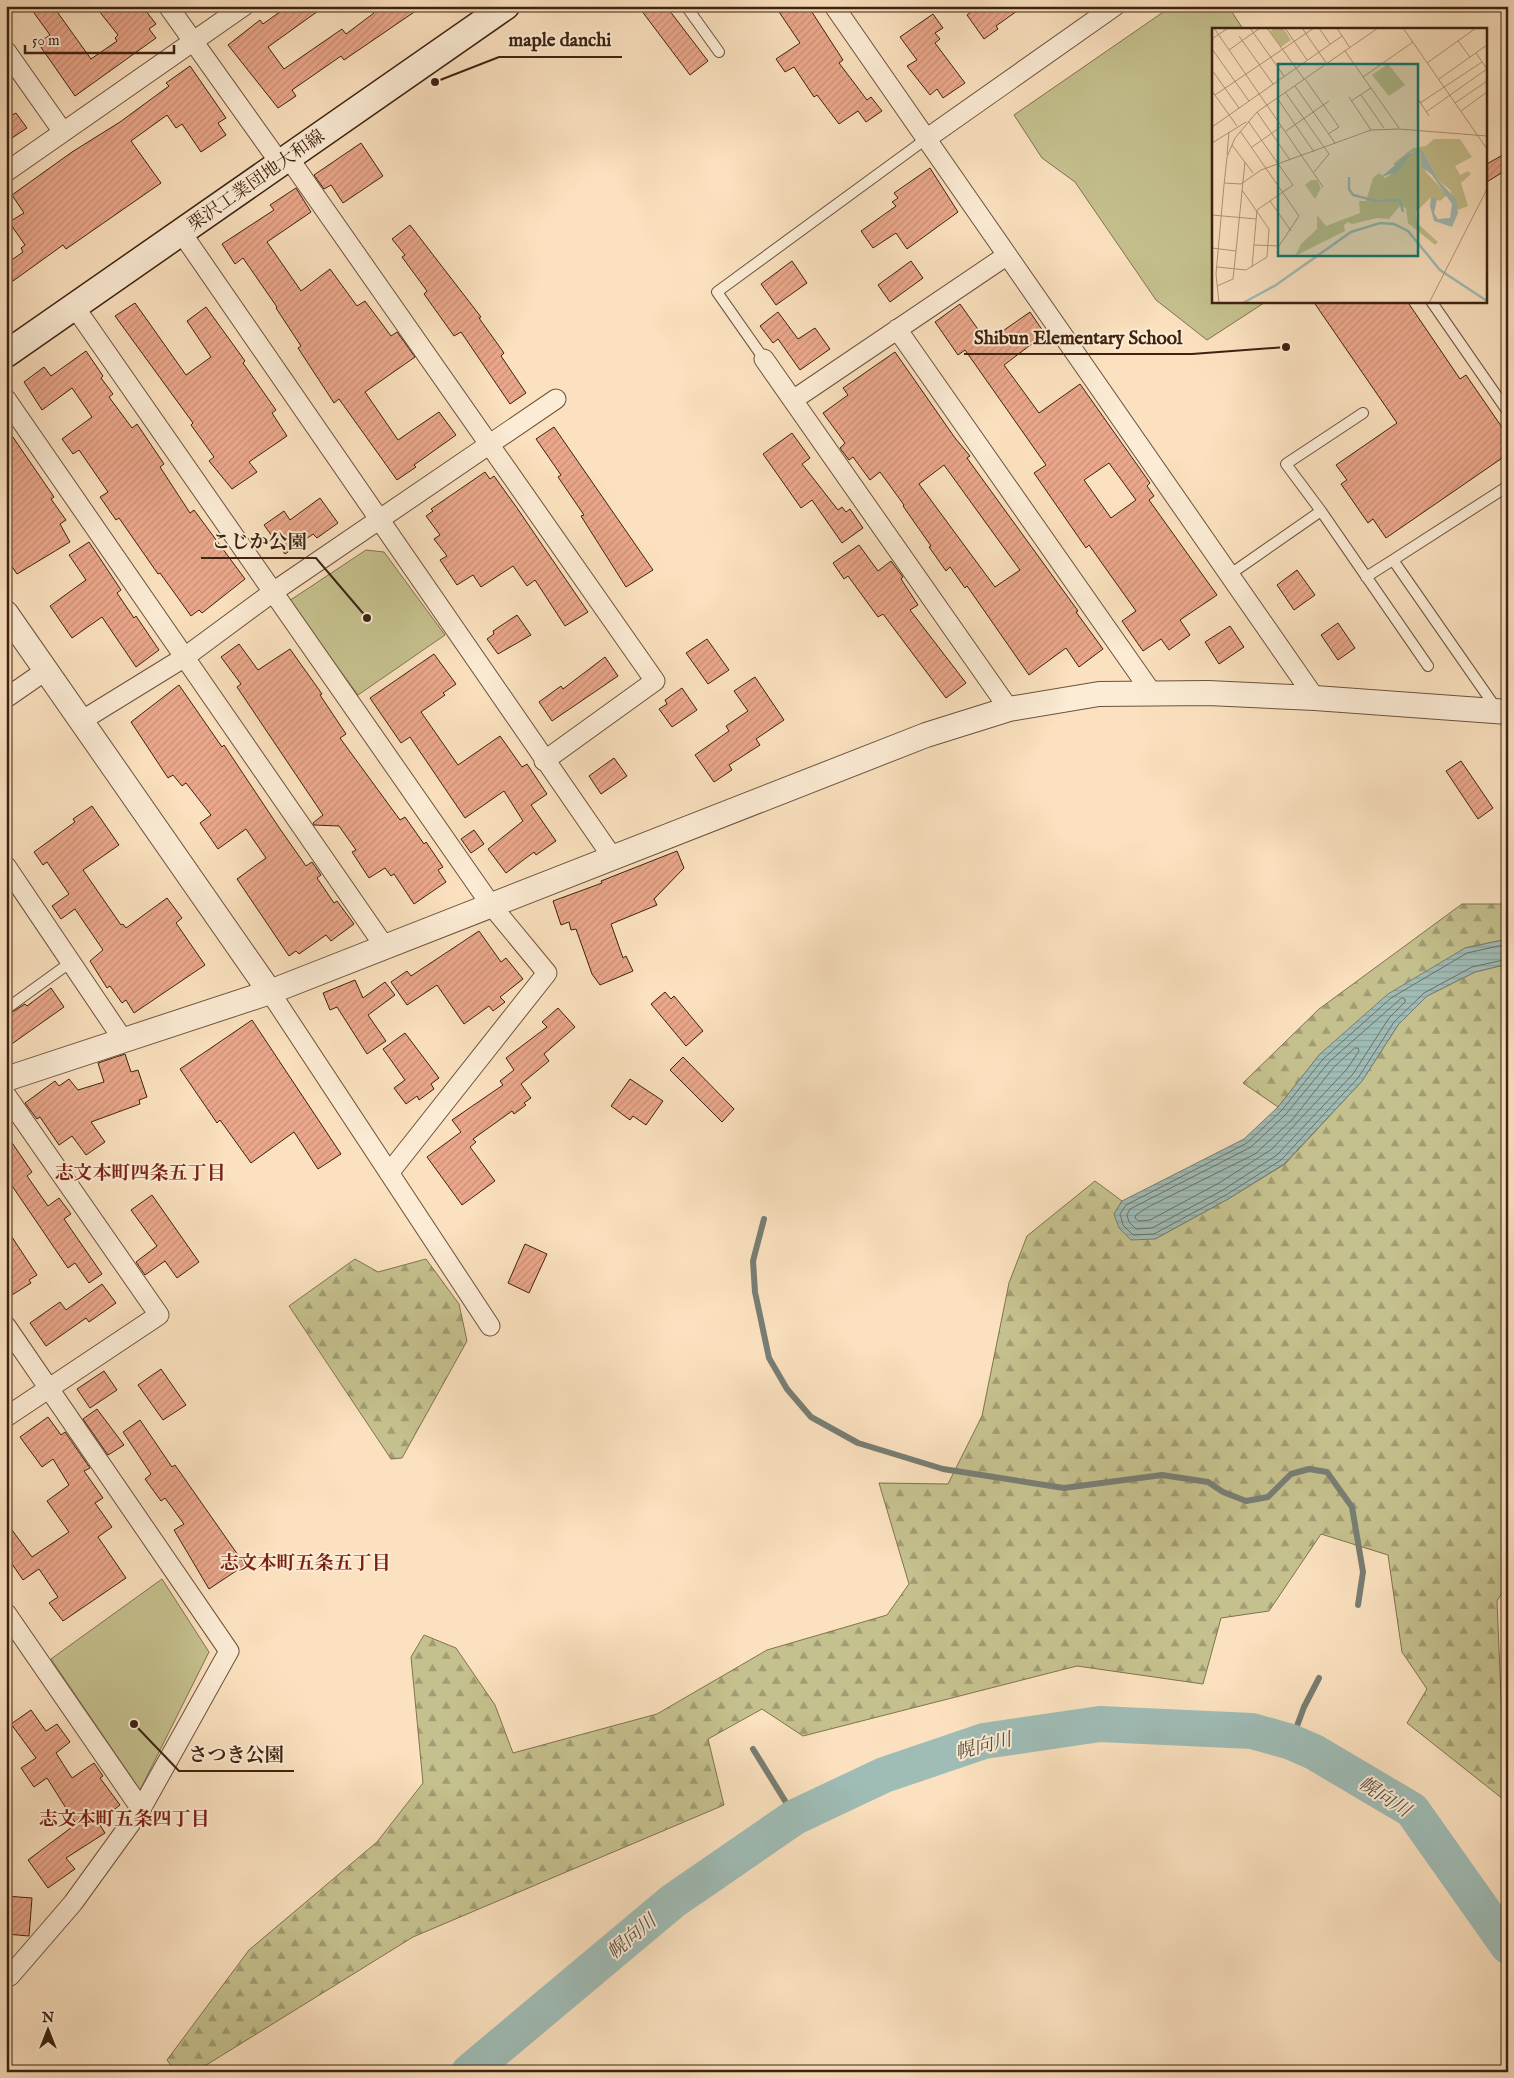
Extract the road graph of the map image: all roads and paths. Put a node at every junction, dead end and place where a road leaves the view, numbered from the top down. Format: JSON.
{"nodes":[{"id":1,"x":168,"y":6,"type":"edge"},
{"id":2,"x":244,"y":6,"type":"edge"},
{"id":3,"x":506,"y":6,"type":"edge"},
{"id":4,"x":686,"y":6,"type":"edge"},
{"id":5,"x":834,"y":6,"type":"edge"},
{"id":6,"x":1115,"y":6,"type":"edge"},
{"id":7,"x":194,"y":41,"type":"junction"},
{"id":8,"x":6,"y":51,"type":"edge"},
{"id":9,"x":719,"y":52,"type":"dead end"},
{"id":10,"x":63,"y":132,"type":"junction"},
{"id":11,"x":926,"y":139,"type":"junction"},
{"id":12,"x":284,"y":160,"type":"junction"},
{"id":13,"x":6,"y":172,"type":"edge"},
{"id":14,"x":181,"y":232,"type":"junction"},
{"id":15,"x":1006,"y":256,"type":"junction"},
{"id":16,"x":1432,"y":302,"type":"edge"},
{"id":17,"x":74,"y":306,"type":"junction"},
{"id":18,"x":897,"y":329,"type":"junction"},
{"id":19,"x":6,"y":354,"type":"edge"},
{"id":20,"x":764,"y":358,"type":"joint"},
{"id":21,"x":6,"y":399,"type":"edge"},
{"id":22,"x":556,"y":399,"type":"dead end"},
{"id":23,"x":794,"y":400,"type":"junction"},
{"id":24,"x":1508,"y":412,"type":"edge"},
{"id":25,"x":1363,"y":413,"type":"dead end"},
{"id":26,"x":489,"y":445,"type":"junction"},
{"id":27,"x":1508,"y":486,"type":"edge"},
{"id":28,"x":1321,"y":511,"type":"junction"},
{"id":29,"x":380,"y":521,"type":"junction"},
{"id":30,"x":1393,"y":560,"type":"junction"},
{"id":31,"x":1229,"y":575,"type":"junction"},
{"id":32,"x":1366,"y":577,"type":"junction"},
{"id":33,"x":273,"y":592,"type":"junction"},
{"id":34,"x":6,"y":614,"type":"edge"},
{"id":35,"x":185,"y":657,"type":"junction"},
{"id":36,"x":1428,"y":666,"type":"dead end"},
{"id":37,"x":45,"y":670,"type":"junction"},
{"id":38,"x":1152,"y":693,"type":"junction"},
{"id":39,"x":6,"y":698,"type":"edge"},
{"id":40,"x":1315,"y":698,"type":"junction"},
{"id":41,"x":1009,"y":709,"type":"junction"},
{"id":42,"x":1503,"y":712,"type":"edge"},
{"id":43,"x":81,"y":721,"type":"junction"},
{"id":44,"x":544,"y":761,"type":"junction"},
{"id":45,"x":613,"y":858,"type":"junction"},
{"id":46,"x":9,"y":875,"type":"edge"},
{"id":47,"x":491,"y":905,"type":"junction"},
{"id":48,"x":385,"y":947,"type":"junction"},
{"id":49,"x":71,"y":962,"type":"junction"},
{"id":50,"x":270,"y":992,"type":"junction"},
{"id":51,"x":6,"y":1009,"type":"edge"},
{"id":52,"x":124,"y":1040,"type":"junction"},
{"id":53,"x":6,"y":1079,"type":"edge"},
{"id":54,"x":6,"y":1096,"type":"edge"},
{"id":55,"x":389,"y":1174,"type":"junction"},
{"id":56,"x":6,"y":1326,"type":"edge"},
{"id":57,"x":490,"y":1326,"type":"dead end"},
{"id":58,"x":50,"y":1388,"type":"junction"},
{"id":59,"x":6,"y":1417,"type":"edge"},
{"id":60,"x":6,"y":1613,"type":"edge"},
{"id":61,"x":141,"y":1809,"type":"junction"},
{"id":62,"x":6,"y":1976,"type":"edge"}],
"edges":[{"from":1,"to":7,"type":"street"},
{"from":2,"to":7,"type":"street"},
{"from":3,"to":12,"type":"main road","name":"栗沢工業団地大和線"},
{"from":4,"to":9,"type":"lane"},
{"from":5,"to":11,"type":"street"},
{"from":6,"to":11,"type":"street"},
{"from":7,"to":10,"type":"street"},
{"from":7,"to":12,"type":"street"},
{"from":8,"to":10,"type":"street"},
{"from":10,"to":13,"type":"street"},
{"from":11,"to":15,"type":"street"},
{"from":11,"to":20,"type":"lane"},
{"from":12,"to":14,"type":"main road","name":"栗沢工業団地大和線"},
{"from":12,"to":26,"type":"street"},
{"from":14,"to":17,"type":"main road","name":"栗沢工業団地大和線"},
{"from":14,"to":29,"type":"street"},
{"from":15,"to":18,"type":"street"},
{"from":15,"to":31,"type":"street"},
{"from":16,"to":24,"type":"lane"},
{"from":17,"to":19,"type":"main road","name":"栗沢工業団地大和線"},
{"from":17,"to":33,"type":"street"},
{"from":18,"to":23,"type":"street"},
{"from":18,"to":38,"type":"street"},
{"from":20,"to":23,"type":"street"},
{"from":21,"to":35,"type":"street"},
{"from":22,"to":26,"type":"street"},
{"from":23,"to":41,"type":"street"},
{"from":25,"to":28,"type":"lane"},
{"from":26,"to":29,"type":"street"},
{"from":26,"to":44,"type":"street"},
{"from":27,"to":30,"type":"lane"},
{"from":28,"to":31,"type":"lane"},
{"from":28,"to":32,"type":"lane"},
{"from":29,"to":33,"type":"street"},
{"from":29,"to":44,"type":"street"},
{"from":30,"to":32,"type":"lane"},
{"from":30,"to":42,"type":"lane"},
{"from":31,"to":40,"type":"street"},
{"from":32,"to":36,"type":"lane"},
{"from":33,"to":35,"type":"street"},
{"from":33,"to":47,"type":"street"},
{"from":34,"to":37,"type":"street"},
{"from":35,"to":43,"type":"street"},
{"from":35,"to":48,"type":"street"},
{"from":37,"to":39,"type":"street"},
{"from":37,"to":43,"type":"street"},
{"from":38,"to":40,"type":"street"},
{"from":38,"to":41,"type":"street"},
{"from":40,"to":42,"type":"street"},
{"from":41,"to":45,"type":"street"},
{"from":43,"to":50,"type":"street"},
{"from":44,"to":45,"type":"street"},
{"from":45,"to":47,"type":"street"},
{"from":46,"to":49,"type":"street"},
{"from":47,"to":48,"type":"street"},
{"from":47,"to":55,"type":"street"},
{"from":48,"to":50,"type":"street"},
{"from":49,"to":51,"type":"lane"},
{"from":49,"to":52,"type":"street"},
{"from":50,"to":52,"type":"street"},
{"from":50,"to":55,"type":"street"},
{"from":52,"to":53,"type":"street"},
{"from":54,"to":58,"type":"street"},
{"from":55,"to":57,"type":"street"},
{"from":56,"to":58,"type":"street"},
{"from":58,"to":59,"type":"street"},
{"from":58,"to":61,"type":"street"},
{"from":60,"to":61,"type":"street"},
{"from":61,"to":62,"type":"street"}]}
